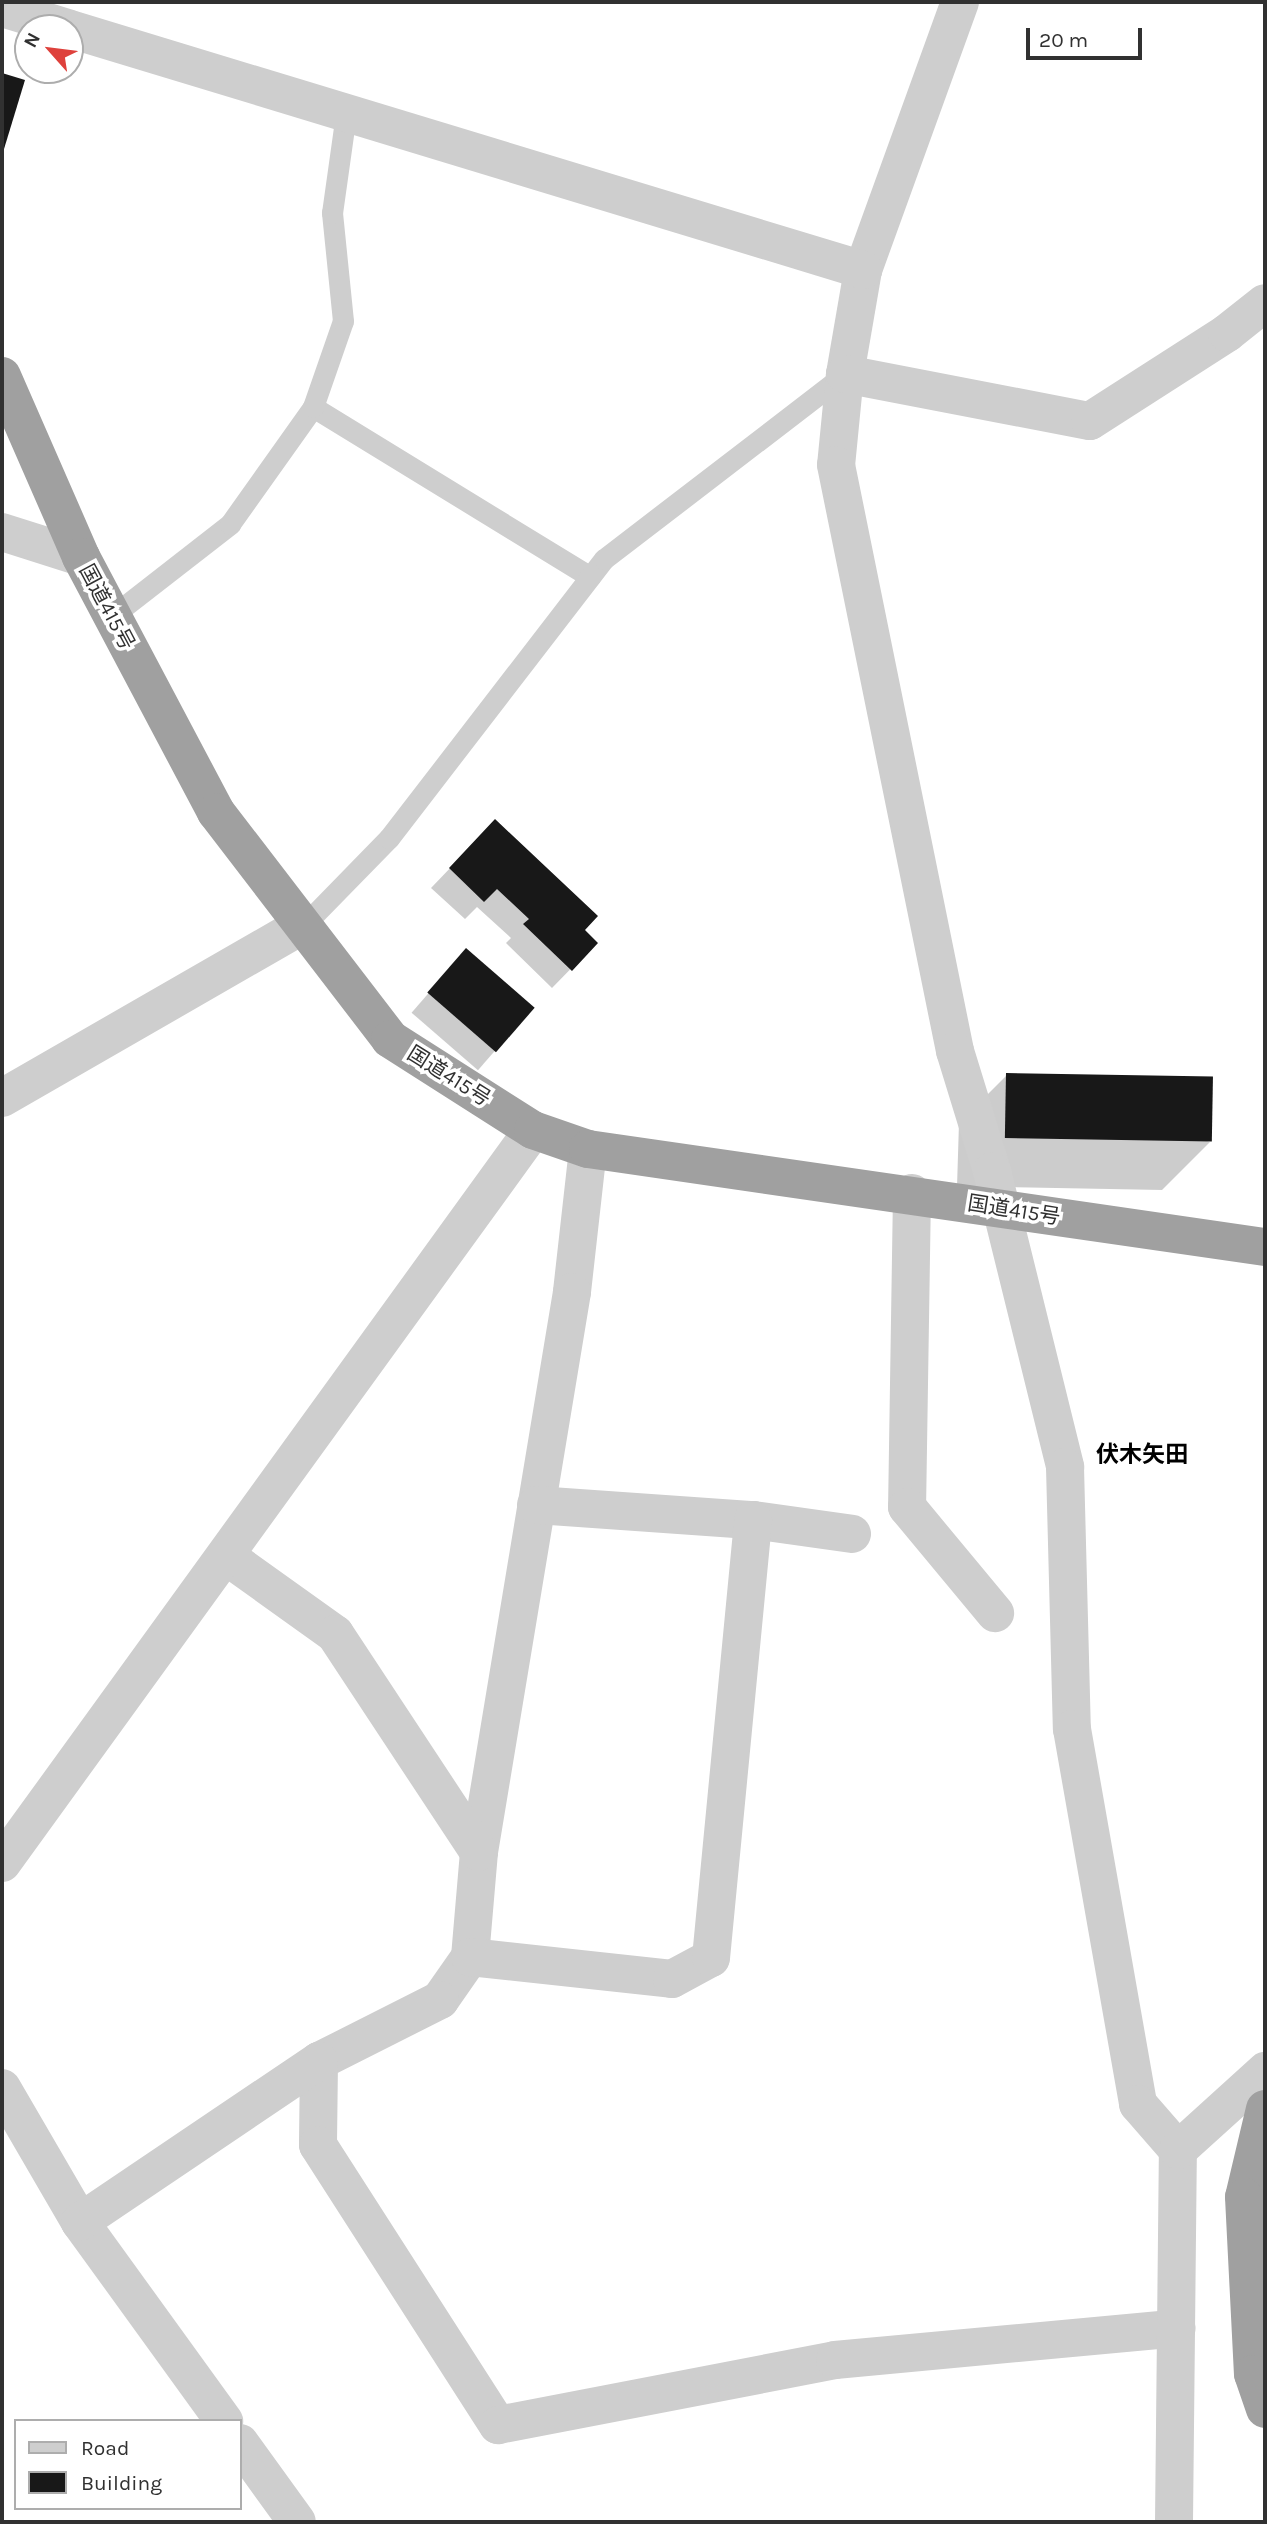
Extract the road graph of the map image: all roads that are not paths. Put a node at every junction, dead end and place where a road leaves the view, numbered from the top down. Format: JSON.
{"nodes":[{"id":1,"x":960,"y":2,"type":"edge"},
{"id":2,"x":2,"y":8,"type":"edge"},
{"id":3,"x":22,"y":14,"type":"edge"},
{"id":4,"x":84,"y":33,"type":"edge"},
{"id":5,"x":346,"y":113,"type":"junction"},
{"id":6,"x":863,"y":270,"type":"junction"},
{"id":7,"x":1265,"y":303,"type":"edge"},
{"id":8,"x":845,"y":374,"type":"junction"},
{"id":9,"x":2,"y":376,"type":"edge"},
{"id":10,"x":313,"y":407,"type":"junction"},
{"id":11,"x":2,"y":532,"type":"edge"},
{"id":12,"x":81,"y":557,"type":"junction"},
{"id":13,"x":590,"y":577,"type":"junction"},
{"id":14,"x":112,"y":616,"type":"junction"},
{"id":15,"x":305,"y":925,"type":"junction"},
{"id":16,"x":2,"y":1098,"type":"edge"},
{"id":17,"x":533,"y":1130,"type":"junction"},
{"id":18,"x":588,"y":1149,"type":"junction"},
{"id":19,"x":912,"y":1194,"type":"junction"},
{"id":20,"x":1002,"y":1208,"type":"junction"},
{"id":21,"x":1265,"y":1247,"type":"edge"},
{"id":22,"x":536,"y":1505,"type":"junction"},
{"id":23,"x":753,"y":1520,"type":"junction"},
{"id":24,"x":852,"y":1534,"type":"dead end"},
{"id":25,"x":226,"y":1556,"type":"junction"},
{"id":26,"x":995,"y":1613,"type":"dead end"},
{"id":27,"x":479,"y":1852,"type":"junction"},
{"id":28,"x":2,"y":1863,"type":"edge"},
{"id":29,"x":470,"y":1957,"type":"junction"},
{"id":30,"x":319,"y":2061,"type":"junction"},
{"id":31,"x":1265,"y":2071,"type":"edge"},
{"id":32,"x":2,"y":2088,"type":"edge"},
{"id":33,"x":1265,"y":2109,"type":"edge"},
{"id":34,"x":1178,"y":2150,"type":"junction"},
{"id":35,"x":80,"y":2222,"type":"junction"},
{"id":36,"x":1177,"y":2328,"type":"junction"},
{"id":37,"x":1265,"y":2409,"type":"edge"},
{"id":38,"x":223,"y":2419,"type":"edge"},
{"id":39,"x":242,"y":2446,"type":"edge"},
{"id":40,"x":297,"y":2522,"type":"edge"},
{"id":41,"x":1174,"y":2522,"type":"edge"}],
"edges":[{"from":1,"to":6,"type":"street"},
{"from":2,"to":3,"type":"street"},
{"from":4,"to":5,"type":"street"},
{"from":5,"to":6,"type":"street"},
{"from":5,"to":10,"type":"lane"},
{"from":6,"to":8,"type":"street"},
{"from":7,"to":8,"type":"street"},
{"from":8,"to":13,"type":"lane"},
{"from":8,"to":20,"type":"street"},
{"from":9,"to":12,"type":"highway","name":"国道415号"},
{"from":10,"to":13,"type":"lane"},
{"from":10,"to":14,"type":"lane"},
{"from":11,"to":12,"type":"street"},
{"from":12,"to":14,"type":"highway","name":"国道415号"},
{"from":13,"to":15,"type":"lane"},
{"from":14,"to":15,"type":"highway","name":"国道415号"},
{"from":15,"to":16,"type":"street"},
{"from":15,"to":17,"type":"highway","name":"国道415号"},
{"from":17,"to":18,"type":"highway","name":"国道415号"},
{"from":17,"to":25,"type":"street"},
{"from":18,"to":19,"type":"highway","name":"国道415号"},
{"from":18,"to":22,"type":"street"},
{"from":19,"to":20,"type":"highway","name":"国道415号"},
{"from":19,"to":26,"type":"street"},
{"from":20,"to":21,"type":"highway","name":"国道415号"},
{"from":20,"to":34,"type":"street"},
{"from":22,"to":23,"type":"street"},
{"from":22,"to":27,"type":"street"},
{"from":23,"to":24,"type":"street"},
{"from":23,"to":29,"type":"street"},
{"from":25,"to":27,"type":"street"},
{"from":25,"to":28,"type":"street"},
{"from":27,"to":29,"type":"street"},
{"from":29,"to":30,"type":"street"},
{"from":30,"to":35,"type":"street"},
{"from":30,"to":36,"type":"street"},
{"from":31,"to":34,"type":"street"},
{"from":32,"to":35,"type":"street"},
{"from":33,"to":37,"type":"highway"},
{"from":34,"to":36,"type":"street"},
{"from":35,"to":38,"type":"street"},
{"from":36,"to":41,"type":"street"},
{"from":39,"to":40,"type":"street"}]}
